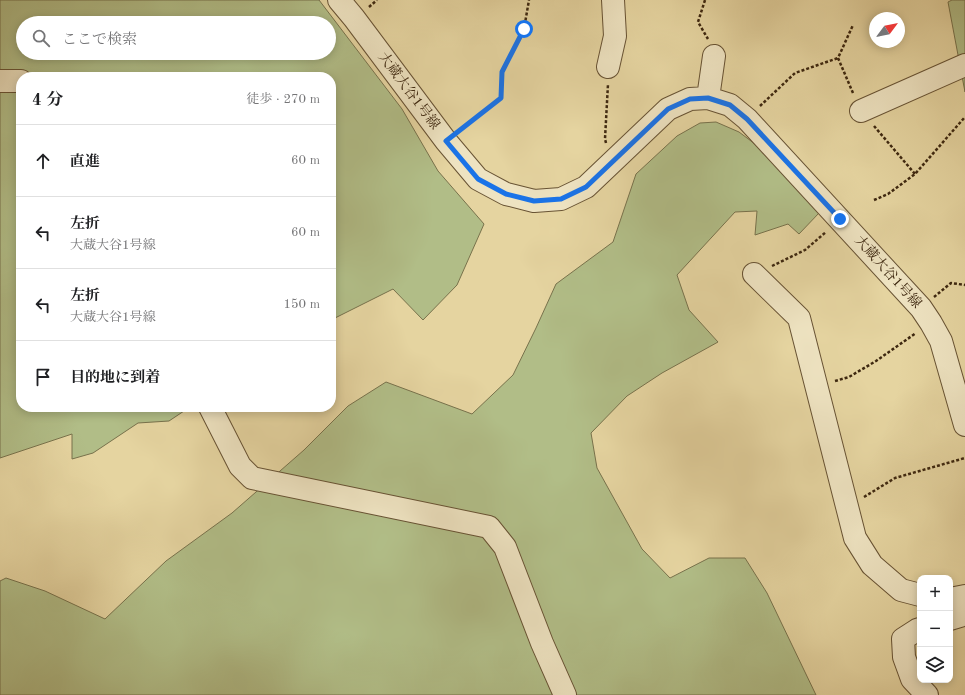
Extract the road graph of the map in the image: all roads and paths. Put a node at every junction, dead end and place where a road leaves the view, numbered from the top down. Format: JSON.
{"nodes":[{"id":1,"x":339,"y":0,"type":"edge"},
{"id":2,"x":529,"y":0,"type":"edge"},
{"id":3,"x":613,"y":0,"type":"edge"},
{"id":4,"x":705,"y":0,"type":"edge"},
{"id":5,"x":714,"y":56,"type":"joint"},
{"id":6,"x":838,"y":58,"type":"dead end"},
{"id":7,"x":965,"y":65,"type":"edge"},
{"id":8,"x":608,"y":68,"type":"joint"},
{"id":9,"x":0,"y":81,"type":"edge"},
{"id":10,"x":16,"y":81,"type":"edge"},
{"id":11,"x":708,"y":98,"type":"junction"},
{"id":12,"x":861,"y":111,"type":"dead end"},
{"id":13,"x":965,"y":117,"type":"edge"},
{"id":14,"x":747,"y":119,"type":"junction"},
{"id":15,"x":446,"y":141,"type":"junction"},
{"id":16,"x":612,"y":162,"type":"junction"},
{"id":17,"x":874,"y":200,"type":"dead end"},
{"id":18,"x":840,"y":219,"type":"junction"},
{"id":19,"x":762,"y":271,"type":"joint"},
{"id":20,"x":965,"y":285,"type":"edge"},
{"id":21,"x":926,"y":315,"type":"junction"},
{"id":22,"x":816,"y":387,"type":"junction"},
{"id":23,"x":213,"y":412,"type":"edge"},
{"id":24,"x":965,"y":425,"type":"edge"},
{"id":25,"x":965,"y":458,"type":"edge"},
{"id":26,"x":845,"y":504,"type":"junction"},
{"id":27,"x":917,"y":594,"type":"edge"},
{"id":28,"x":965,"y":596,"type":"edge"},
{"id":29,"x":953,"y":598,"type":"edge"},
{"id":30,"x":965,"y":613,"type":"edge"},
{"id":31,"x":953,"y":618,"type":"edge"},
{"id":32,"x":917,"y":630,"type":"edge"},
{"id":33,"x":565,"y":695,"type":"edge"},
{"id":34,"x":927,"y":695,"type":"edge"}],
"edges":[{"from":1,"to":15,"type":"street","name":"大蔵大谷1号線"},
{"from":2,"to":15,"type":"path"},
{"from":3,"to":8,"type":"street"},
{"from":4,"to":5,"type":"path"},
{"from":5,"to":11,"type":"street"},
{"from":6,"to":14,"type":"path"},
{"from":7,"to":12,"type":"street"},
{"from":8,"to":16,"type":"path"},
{"from":9,"to":10,"type":"street"},
{"from":11,"to":14,"type":"street","name":"大蔵大谷1号線"},
{"from":11,"to":16,"type":"street","name":"大蔵大谷1号線"},
{"from":13,"to":17,"type":"path"},
{"from":14,"to":18,"type":"street","name":"大蔵大谷1号線"},
{"from":15,"to":16,"type":"street","name":"大蔵大谷1号線"},
{"from":18,"to":19,"type":"path"},
{"from":18,"to":21,"type":"street","name":"大蔵大谷1号線"},
{"from":19,"to":22,"type":"street"},
{"from":20,"to":21,"type":"path"},
{"from":21,"to":22,"type":"path"},
{"from":21,"to":24,"type":"street","name":"大蔵大谷1号線"},
{"from":22,"to":26,"type":"street"},
{"from":23,"to":33,"type":"street"},
{"from":25,"to":26,"type":"path"},
{"from":26,"to":27,"type":"street"},
{"from":28,"to":29,"type":"street"},
{"from":30,"to":31,"type":"street"},
{"from":32,"to":34,"type":"street"}]}
